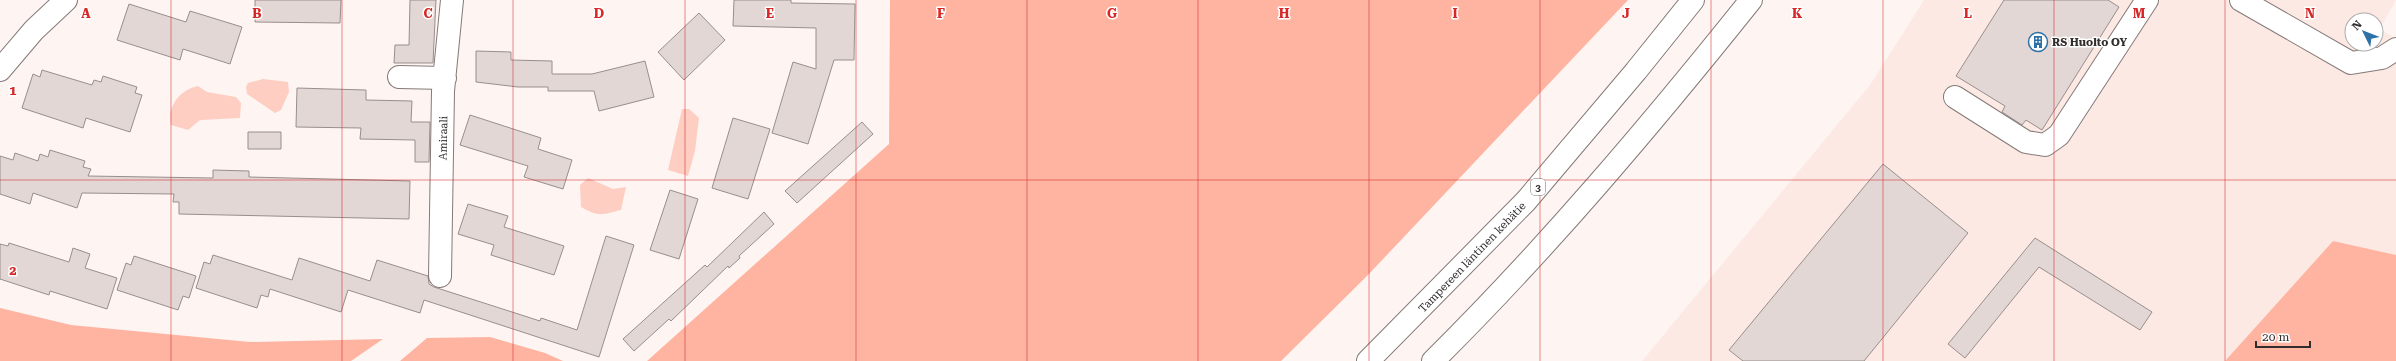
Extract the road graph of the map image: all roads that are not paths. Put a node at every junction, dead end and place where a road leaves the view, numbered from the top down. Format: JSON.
{"nodes":[{"id":1,"x":66,"y":0,"type":"edge"},
{"id":2,"x":452,"y":0,"type":"edge"},
{"id":3,"x":1693,"y":0,"type":"edge"},
{"id":4,"x":1751,"y":0,"type":"edge"},
{"id":5,"x":2147,"y":0,"type":"edge"},
{"id":6,"x":2241,"y":0,"type":"edge"},
{"id":7,"x":2396,"y":49,"type":"edge"},
{"id":8,"x":0,"y":70,"type":"edge"},
{"id":9,"x":399,"y":77,"type":"dead end"},
{"id":10,"x":445,"y":78,"type":"junction"},
{"id":11,"x":1955,"y":97,"type":"dead end"},
{"id":12,"x":440,"y":276,"type":"dead end"},
{"id":13,"x":1368,"y":361,"type":"edge"},
{"id":14,"x":1433,"y":361,"type":"edge"}],
"edges":[{"from":1,"to":8,"type":"main road"},
{"from":2,"to":10,"type":"main road","name":"Amiraali"},
{"from":3,"to":13,"type":"main road","name":"Tampereen läntinen kehätie","number":"3"},
{"from":4,"to":14,"type":"main road"},
{"from":5,"to":11,"type":"main road"},
{"from":6,"to":7,"type":"main road"},
{"from":9,"to":10,"type":"main road"},
{"from":10,"to":12,"type":"main road","name":"Amiraali"}]}
